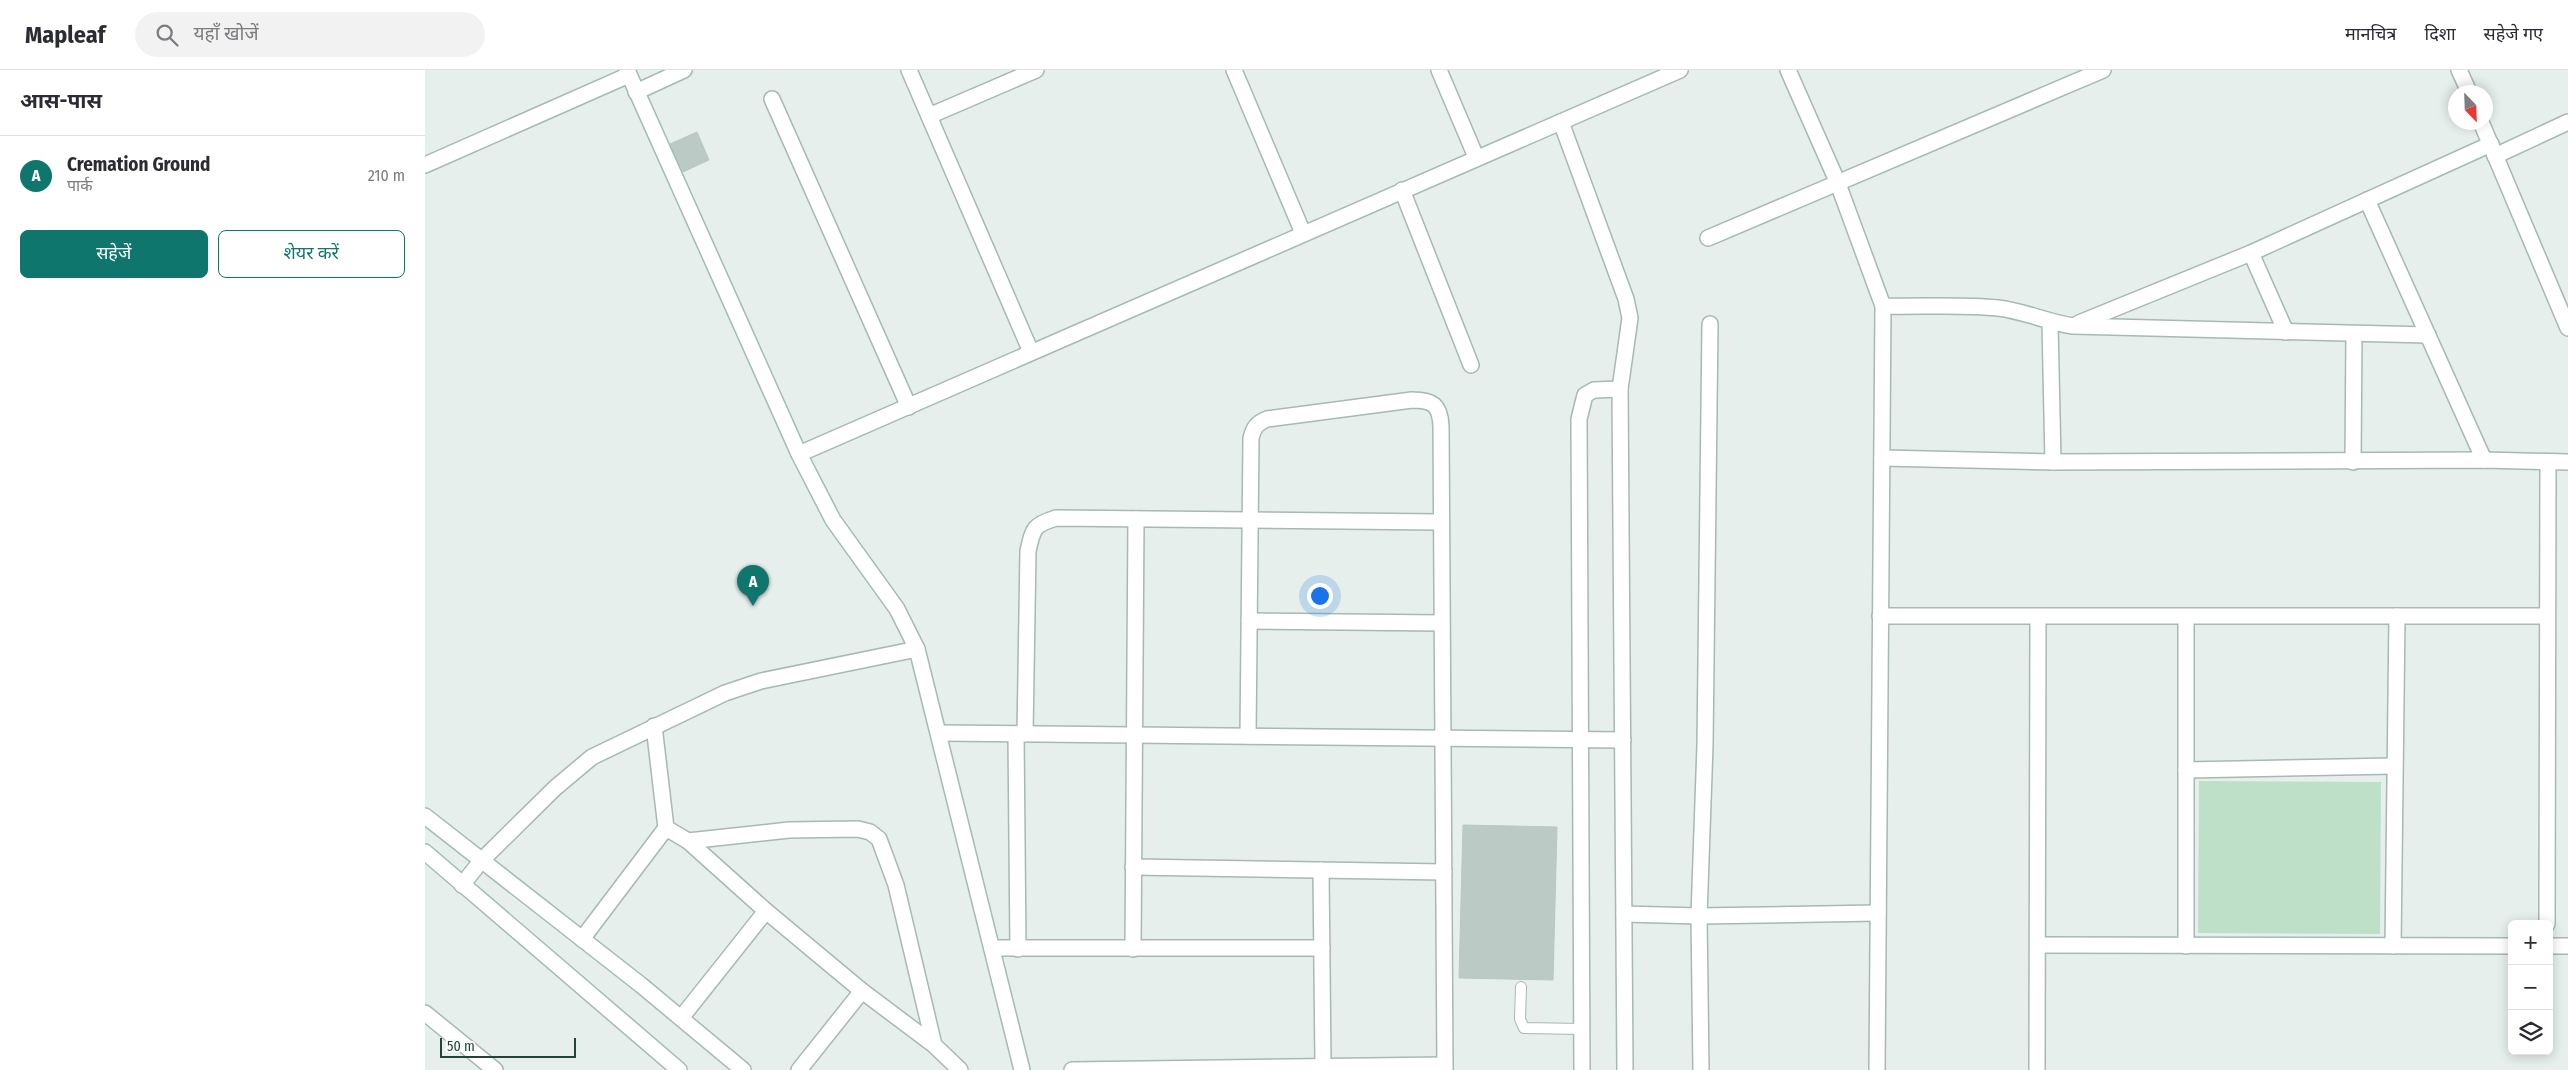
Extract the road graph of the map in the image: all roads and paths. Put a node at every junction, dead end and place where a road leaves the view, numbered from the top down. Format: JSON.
{"nodes":[{"id":1,"x":684,"y":70,"type":"edge"},
{"id":2,"x":909,"y":70,"type":"edge"},
{"id":3,"x":1036,"y":70,"type":"edge"},
{"id":4,"x":1234,"y":70,"type":"edge"},
{"id":5,"x":1439,"y":70,"type":"edge"},
{"id":6,"x":1680,"y":70,"type":"edge"},
{"id":7,"x":1789,"y":70,"type":"edge"},
{"id":8,"x":2103,"y":70,"type":"edge"},
{"id":9,"x":2459,"y":70,"type":"edge"},
{"id":10,"x":628,"y":73,"type":"edge"},
{"id":11,"x":2466,"y":85,"type":"edge"},
{"id":12,"x":636,"y":92,"type":"junction"},
{"id":13,"x":773,"y":98,"type":"dead end"},
{"id":14,"x":929,"y":116,"type":"junction"},
{"id":15,"x":1561,"y":122,"type":"junction"},
{"id":16,"x":2568,"y":122,"type":"edge"},
{"id":17,"x":2484,"y":130,"type":"edge"},
{"id":18,"x":2493,"y":150,"type":"junction"},
{"id":19,"x":1476,"y":157,"type":"junction"},
{"id":20,"x":425,"y":165,"type":"edge"},
{"id":21,"x":1837,"y":181,"type":"junction"},
{"id":22,"x":1402,"y":190,"type":"junction"},
{"id":23,"x":2367,"y":200,"type":"junction"},
{"id":24,"x":1303,"y":233,"type":"junction"},
{"id":25,"x":1708,"y":238,"type":"dead end"},
{"id":26,"x":2251,"y":253,"type":"junction"},
{"id":27,"x":2563,"y":300,"type":"edge"},
{"id":28,"x":1883,"y":306,"type":"junction"},
{"id":29,"x":2050,"y":323,"type":"junction"},
{"id":30,"x":1710,"y":324,"type":"dead end"},
{"id":31,"x":2073,"y":326,"type":"junction"},
{"id":32,"x":2568,"y":328,"type":"edge"},
{"id":33,"x":2286,"y":332,"type":"junction"},
{"id":34,"x":2354,"y":334,"type":"junction"},
{"id":35,"x":2428,"y":335,"type":"junction"},
{"id":36,"x":1031,"y":352,"type":"junction"},
{"id":37,"x":1471,"y":364,"type":"dead end"},
{"id":38,"x":1620,"y":389,"type":"junction"},
{"id":39,"x":909,"y":407,"type":"junction"},
{"id":40,"x":799,"y":454,"type":"junction"},
{"id":41,"x":1882,"y":458,"type":"junction"},
{"id":42,"x":2484,"y":460,"type":"junction"},
{"id":43,"x":2053,"y":462,"type":"junction"},
{"id":44,"x":2353,"y":462,"type":"junction"},
{"id":45,"x":2548,"y":462,"type":"junction"},
{"id":46,"x":2568,"y":462,"type":"edge"},
{"id":47,"x":1136,"y":518,"type":"junction"},
{"id":48,"x":1250,"y":520,"type":"junction"},
{"id":49,"x":1440,"y":522,"type":"junction"},
{"id":50,"x":1880,"y":616,"type":"junction"},
{"id":51,"x":2397,"y":616,"type":"junction"},
{"id":52,"x":2547,"y":616,"type":"junction"},
{"id":53,"x":2186,"y":617,"type":"junction"},
{"id":54,"x":2038,"y":618,"type":"junction"},
{"id":55,"x":1249,"y":621,"type":"junction"},
{"id":56,"x":1441,"y":623,"type":"junction"},
{"id":57,"x":917,"y":649,"type":"junction"},
{"id":58,"x":655,"y":726,"type":"junction"},
{"id":59,"x":939,"y":732,"type":"junction"},
{"id":60,"x":1021,"y":734,"type":"junction"},
{"id":61,"x":1133,"y":735,"type":"junction"},
{"id":62,"x":1249,"y":736,"type":"junction"},
{"id":63,"x":1442,"y":738,"type":"junction"},
{"id":64,"x":1581,"y":740,"type":"junction"},
{"id":65,"x":1623,"y":740,"type":"junction"},
{"id":66,"x":2395,"y":766,"type":"junction"},
{"id":67,"x":2186,"y":770,"type":"junction"},
{"id":68,"x":425,"y":816,"type":"edge"},
{"id":69,"x":667,"y":828,"type":"junction"},
{"id":70,"x":688,"y":841,"type":"junction"},
{"id":71,"x":425,"y":852,"type":"edge"},
{"id":72,"x":481,"y":860,"type":"junction"},
{"id":73,"x":1133,"y":867,"type":"junction"},
{"id":74,"x":1321,"y":870,"type":"junction"},
{"id":75,"x":1444,"y":872,"type":"junction"},
{"id":76,"x":462,"y":885,"type":"junction"},
{"id":77,"x":766,"y":911,"type":"junction"},
{"id":78,"x":1878,"y":913,"type":"junction"},
{"id":79,"x":1624,"y":914,"type":"junction"},
{"id":80,"x":1699,"y":916,"type":"junction"},
{"id":81,"x":2547,"y":920,"type":"edge"},
{"id":82,"x":582,"y":939,"type":"junction"},
{"id":83,"x":2038,"y":945,"type":"junction"},
{"id":84,"x":2186,"y":946,"type":"junction"},
{"id":85,"x":2393,"y":946,"type":"junction"},
{"id":86,"x":2508,"y":946,"type":"edge"},
{"id":87,"x":2553,"y":946,"type":"edge"},
{"id":88,"x":2568,"y":946,"type":"edge"},
{"id":89,"x":992,"y":948,"type":"junction"},
{"id":90,"x":1322,"y":948,"type":"junction"},
{"id":91,"x":1133,"y":949,"type":"junction"},
{"id":92,"x":1017,"y":950,"type":"junction"},
{"id":93,"x":1521,"y":987,"type":"dead end"},
{"id":94,"x":863,"y":991,"type":"junction"},
{"id":95,"x":425,"y":1013,"type":"edge"},
{"id":96,"x":681,"y":1018,"type":"junction"},
{"id":97,"x":1582,"y":1029,"type":"junction"},
{"id":98,"x":934,"y":1044,"type":"junction"},
{"id":99,"x":1323,"y":1066,"type":"junction"},
{"id":100,"x":1445,"y":1067,"type":"edge"},
{"id":101,"x":495,"y":1070,"type":"edge"},
{"id":102,"x":679,"y":1070,"type":"edge"},
{"id":103,"x":743,"y":1070,"type":"edge"},
{"id":104,"x":799,"y":1070,"type":"edge"},
{"id":105,"x":959,"y":1070,"type":"edge"},
{"id":106,"x":1022,"y":1070,"type":"edge"},
{"id":107,"x":1072,"y":1070,"type":"edge"},
{"id":108,"x":1582,"y":1070,"type":"edge"},
{"id":109,"x":1625,"y":1070,"type":"edge"},
{"id":110,"x":1701,"y":1070,"type":"edge"},
{"id":111,"x":1877,"y":1070,"type":"edge"},
{"id":112,"x":2037,"y":1070,"type":"edge"}],
"edges":[{"from":1,"to":12,"type":"street"},
{"from":2,"to":14,"type":"street"},
{"from":3,"to":14,"type":"street"},
{"from":4,"to":24,"type":"street"},
{"from":5,"to":19,"type":"street"},
{"from":6,"to":15,"type":"street"},
{"from":7,"to":21,"type":"street"},
{"from":8,"to":21,"type":"street"},
{"from":9,"to":11,"type":"street"},
{"from":10,"to":12,"type":"street"},
{"from":10,"to":20,"type":"street"},
{"from":12,"to":40,"type":"street"},
{"from":13,"to":39,"type":"street"},
{"from":14,"to":36,"type":"street"},
{"from":15,"to":19,"type":"street"},
{"from":15,"to":38,"type":"street"},
{"from":16,"to":18,"type":"street"},
{"from":17,"to":18,"type":"street"},
{"from":18,"to":23,"type":"street"},
{"from":18,"to":27,"type":"street"},
{"from":19,"to":22,"type":"street"},
{"from":21,"to":25,"type":"street"},
{"from":21,"to":28,"type":"street"},
{"from":22,"to":24,"type":"street"},
{"from":22,"to":37,"type":"street"},
{"from":23,"to":26,"type":"street"},
{"from":23,"to":35,"type":"street"},
{"from":24,"to":36,"type":"street"},
{"from":26,"to":31,"type":"street"},
{"from":26,"to":33,"type":"street"},
{"from":27,"to":32,"type":"street"},
{"from":28,"to":29,"type":"street"},
{"from":28,"to":41,"type":"street"},
{"from":29,"to":31,"type":"street"},
{"from":29,"to":43,"type":"street"},
{"from":30,"to":80,"type":"street"},
{"from":31,"to":33,"type":"street"},
{"from":33,"to":34,"type":"street"},
{"from":34,"to":35,"type":"street"},
{"from":34,"to":44,"type":"street"},
{"from":35,"to":42,"type":"street"},
{"from":36,"to":39,"type":"street"},
{"from":38,"to":64,"type":"street"},
{"from":38,"to":65,"type":"street"},
{"from":39,"to":40,"type":"street"},
{"from":40,"to":57,"type":"street"},
{"from":41,"to":43,"type":"street"},
{"from":41,"to":50,"type":"street"},
{"from":42,"to":44,"type":"street"},
{"from":42,"to":45,"type":"street"},
{"from":43,"to":44,"type":"street"},
{"from":45,"to":46,"type":"street"},
{"from":45,"to":52,"type":"street"},
{"from":47,"to":48,"type":"street"},
{"from":47,"to":60,"type":"street"},
{"from":47,"to":61,"type":"street"},
{"from":48,"to":49,"type":"street"},
{"from":48,"to":49,"type":"street"},
{"from":48,"to":55,"type":"street"},
{"from":49,"to":56,"type":"street"},
{"from":50,"to":54,"type":"street"},
{"from":50,"to":78,"type":"street"},
{"from":51,"to":52,"type":"street"},
{"from":51,"to":53,"type":"street"},
{"from":51,"to":66,"type":"street"},
{"from":52,"to":81,"type":"street"},
{"from":53,"to":54,"type":"street"},
{"from":53,"to":67,"type":"street"},
{"from":54,"to":83,"type":"street"},
{"from":55,"to":56,"type":"street"},
{"from":55,"to":62,"type":"street"},
{"from":56,"to":63,"type":"street"},
{"from":57,"to":58,"type":"street"},
{"from":57,"to":59,"type":"street"},
{"from":58,"to":69,"type":"street"},
{"from":58,"to":72,"type":"street"},
{"from":59,"to":60,"type":"street"},
{"from":59,"to":89,"type":"street"},
{"from":60,"to":61,"type":"street"},
{"from":60,"to":92,"type":"street"},
{"from":61,"to":62,"type":"street"},
{"from":61,"to":73,"type":"street"},
{"from":62,"to":63,"type":"street"},
{"from":63,"to":64,"type":"street"},
{"from":63,"to":75,"type":"street"},
{"from":64,"to":65,"type":"street"},
{"from":64,"to":97,"type":"street"},
{"from":65,"to":79,"type":"street"},
{"from":66,"to":67,"type":"street"},
{"from":66,"to":85,"type":"street"},
{"from":67,"to":84,"type":"street"},
{"from":68,"to":72,"type":"street"},
{"from":69,"to":70,"type":"street"},
{"from":69,"to":82,"type":"street"},
{"from":70,"to":77,"type":"street"},
{"from":70,"to":98,"type":"street"},
{"from":71,"to":76,"type":"street"},
{"from":72,"to":76,"type":"street"},
{"from":72,"to":82,"type":"street"},
{"from":73,"to":74,"type":"street"},
{"from":73,"to":91,"type":"street"},
{"from":74,"to":75,"type":"street"},
{"from":74,"to":90,"type":"street"},
{"from":75,"to":100,"type":"street"},
{"from":76,"to":102,"type":"street"},
{"from":77,"to":94,"type":"street"},
{"from":77,"to":96,"type":"street"},
{"from":78,"to":80,"type":"street"},
{"from":78,"to":111,"type":"street"},
{"from":79,"to":80,"type":"street"},
{"from":79,"to":109,"type":"street"},
{"from":80,"to":110,"type":"street"},
{"from":82,"to":96,"type":"street"},
{"from":83,"to":84,"type":"street"},
{"from":83,"to":112,"type":"street"},
{"from":84,"to":85,"type":"street"},
{"from":85,"to":86,"type":"street"},
{"from":87,"to":88,"type":"street"},
{"from":89,"to":92,"type":"street"},
{"from":89,"to":106,"type":"street"},
{"from":90,"to":91,"type":"street"},
{"from":90,"to":99,"type":"street"},
{"from":91,"to":92,"type":"street"},
{"from":93,"to":97,"type":"lane"},
{"from":94,"to":98,"type":"street"},
{"from":94,"to":104,"type":"street"},
{"from":95,"to":101,"type":"street"},
{"from":96,"to":103,"type":"street"},
{"from":97,"to":108,"type":"street"},
{"from":98,"to":105,"type":"street"},
{"from":99,"to":100,"type":"street"},
{"from":99,"to":107,"type":"street"}]}
